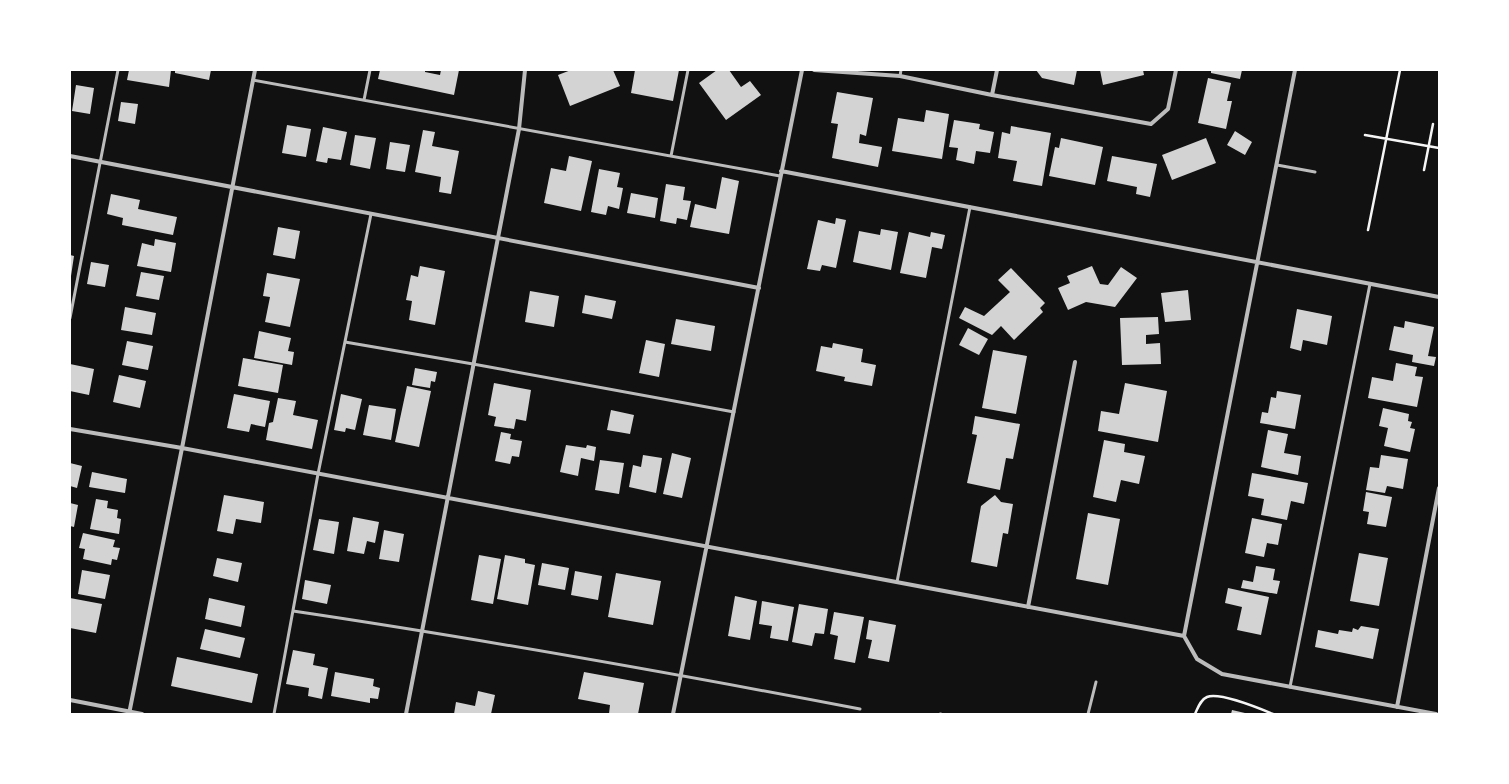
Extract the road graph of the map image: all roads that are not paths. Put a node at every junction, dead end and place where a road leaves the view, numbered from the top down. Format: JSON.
{"nodes":[{"id":1,"x":118,"y":70,"type":"edge"},
{"id":2,"x":255,"y":70,"type":"edge"},
{"id":3,"x":370,"y":70,"type":"edge"},
{"id":4,"x":525,"y":70,"type":"edge"},
{"id":5,"x":688,"y":70,"type":"edge"},
{"id":6,"x":802,"y":70,"type":"edge"},
{"id":7,"x":814,"y":70,"type":"edge"},
{"id":8,"x":901,"y":70,"type":"edge"},
{"id":9,"x":997,"y":70,"type":"edge"},
{"id":10,"x":1176,"y":70,"type":"edge"},
{"id":11,"x":1295,"y":70,"type":"edge"},
{"id":12,"x":900,"y":76,"type":"junction"},
{"id":13,"x":253,"y":80,"type":"junction"},
{"id":14,"x":992,"y":94,"type":"junction"},
{"id":15,"x":364,"y":100,"type":"junction"},
{"id":16,"x":519,"y":129,"type":"junction"},
{"id":17,"x":70,"y":156,"type":"edge"},
{"id":18,"x":671,"y":156,"type":"junction"},
{"id":19,"x":99,"y":162,"type":"junction"},
{"id":20,"x":1276,"y":165,"type":"junction"},
{"id":21,"x":781,"y":171,"type":"junction"},
{"id":22,"x":1316,"y":172,"type":"dead end"},
{"id":23,"x":780,"y":176,"type":"junction"},
{"id":24,"x":233,"y":187,"type":"junction"},
{"id":25,"x":970,"y":207,"type":"junction"},
{"id":26,"x":371,"y":214,"type":"junction"},
{"id":27,"x":498,"y":238,"type":"junction"},
{"id":28,"x":1258,"y":262,"type":"junction"},
{"id":29,"x":1370,"y":284,"type":"junction"},
{"id":30,"x":759,"y":288,"type":"junction"},
{"id":31,"x":70,"y":294,"type":"edge"},
{"id":32,"x":74,"y":294,"type":"junction"},
{"id":33,"x":1439,"y":297,"type":"edge"},
{"id":34,"x":70,"y":318,"type":"edge"},
{"id":35,"x":345,"y":342,"type":"junction"},
{"id":36,"x":1075,"y":362,"type":"dead end"},
{"id":37,"x":473,"y":364,"type":"junction"},
{"id":38,"x":734,"y":412,"type":"junction"},
{"id":39,"x":70,"y":429,"type":"edge"},
{"id":40,"x":182,"y":448,"type":"junction"},
{"id":41,"x":318,"y":474,"type":"junction"},
{"id":42,"x":1439,"y":488,"type":"edge"},
{"id":43,"x":448,"y":498,"type":"junction"},
{"id":44,"x":707,"y":547,"type":"junction"},
{"id":45,"x":897,"y":582,"type":"junction"},
{"id":46,"x":1028,"y":607,"type":"junction"},
{"id":47,"x":292,"y":611,"type":"junction"},
{"id":48,"x":422,"y":630,"type":"junction"},
{"id":49,"x":1184,"y":636,"type":"junction"},
{"id":50,"x":681,"y":675,"type":"junction"},
{"id":51,"x":1096,"y":682,"type":"dead end"},
{"id":52,"x":1290,"y":686,"type":"junction"},
{"id":53,"x":70,"y":700,"type":"edge"},
{"id":54,"x":1397,"y":707,"type":"junction"},
{"id":55,"x":860,"y":708,"type":"dead end"},
{"id":56,"x":129,"y":713,"type":"edge"},
{"id":57,"x":142,"y":714,"type":"edge"},
{"id":58,"x":274,"y":714,"type":"edge"},
{"id":59,"x":406,"y":714,"type":"edge"},
{"id":60,"x":674,"y":714,"type":"edge"},
{"id":61,"x":1088,"y":714,"type":"edge"},
{"id":62,"x":1436,"y":714,"type":"edge"}],
"edges":[{"from":1,"to":19,"type":"lane"},
{"from":2,"to":13,"type":"street"},
{"from":3,"to":15,"type":"lane"},
{"from":4,"to":16,"type":"street"},
{"from":5,"to":18,"type":"lane"},
{"from":6,"to":21,"type":"street"},
{"from":7,"to":12,"type":"street"},
{"from":8,"to":12,"type":"lane"},
{"from":9,"to":14,"type":"street"},
{"from":10,"to":14,"type":"street"},
{"from":11,"to":20,"type":"street"},
{"from":12,"to":14,"type":"street"},
{"from":13,"to":15,"type":"lane"},
{"from":13,"to":24,"type":"street"},
{"from":15,"to":16,"type":"lane"},
{"from":16,"to":18,"type":"lane"},
{"from":16,"to":27,"type":"street"},
{"from":17,"to":19,"type":"street"},
{"from":18,"to":23,"type":"lane"},
{"from":19,"to":24,"type":"street"},
{"from":19,"to":32,"type":"lane"},
{"from":20,"to":22,"type":"lane"},
{"from":20,"to":28,"type":"street"},
{"from":21,"to":23,"type":"street"},
{"from":21,"to":25,"type":"street"},
{"from":23,"to":30,"type":"street"},
{"from":24,"to":26,"type":"street"},
{"from":24,"to":40,"type":"street"},
{"from":25,"to":28,"type":"street"},
{"from":25,"to":45,"type":"lane"},
{"from":26,"to":27,"type":"street"},
{"from":26,"to":35,"type":"lane"},
{"from":27,"to":30,"type":"street"},
{"from":27,"to":37,"type":"street"},
{"from":28,"to":29,"type":"street"},
{"from":28,"to":49,"type":"street"},
{"from":29,"to":33,"type":"street"},
{"from":29,"to":52,"type":"lane"},
{"from":30,"to":38,"type":"street"},
{"from":31,"to":32,"type":"lane"},
{"from":32,"to":34,"type":"lane"},
{"from":35,"to":37,"type":"lane"},
{"from":35,"to":41,"type":"lane"},
{"from":36,"to":46,"type":"street"},
{"from":37,"to":38,"type":"lane"},
{"from":37,"to":43,"type":"street"},
{"from":38,"to":44,"type":"street"},
{"from":39,"to":40,"type":"street"},
{"from":40,"to":41,"type":"street"},
{"from":40,"to":56,"type":"street"},
{"from":41,"to":43,"type":"street"},
{"from":41,"to":47,"type":"lane"},
{"from":42,"to":54,"type":"street"},
{"from":43,"to":44,"type":"street"},
{"from":43,"to":48,"type":"street"},
{"from":44,"to":45,"type":"street"},
{"from":44,"to":50,"type":"street"},
{"from":45,"to":46,"type":"street"},
{"from":46,"to":49,"type":"street"},
{"from":47,"to":48,"type":"lane"},
{"from":47,"to":58,"type":"lane"},
{"from":48,"to":50,"type":"lane"},
{"from":48,"to":59,"type":"street"},
{"from":49,"to":52,"type":"street"},
{"from":50,"to":55,"type":"lane"},
{"from":50,"to":60,"type":"street"},
{"from":51,"to":61,"type":"lane"},
{"from":52,"to":54,"type":"street"},
{"from":53,"to":56,"type":"street"},
{"from":54,"to":62,"type":"street"},
{"from":56,"to":57,"type":"street"}]}
